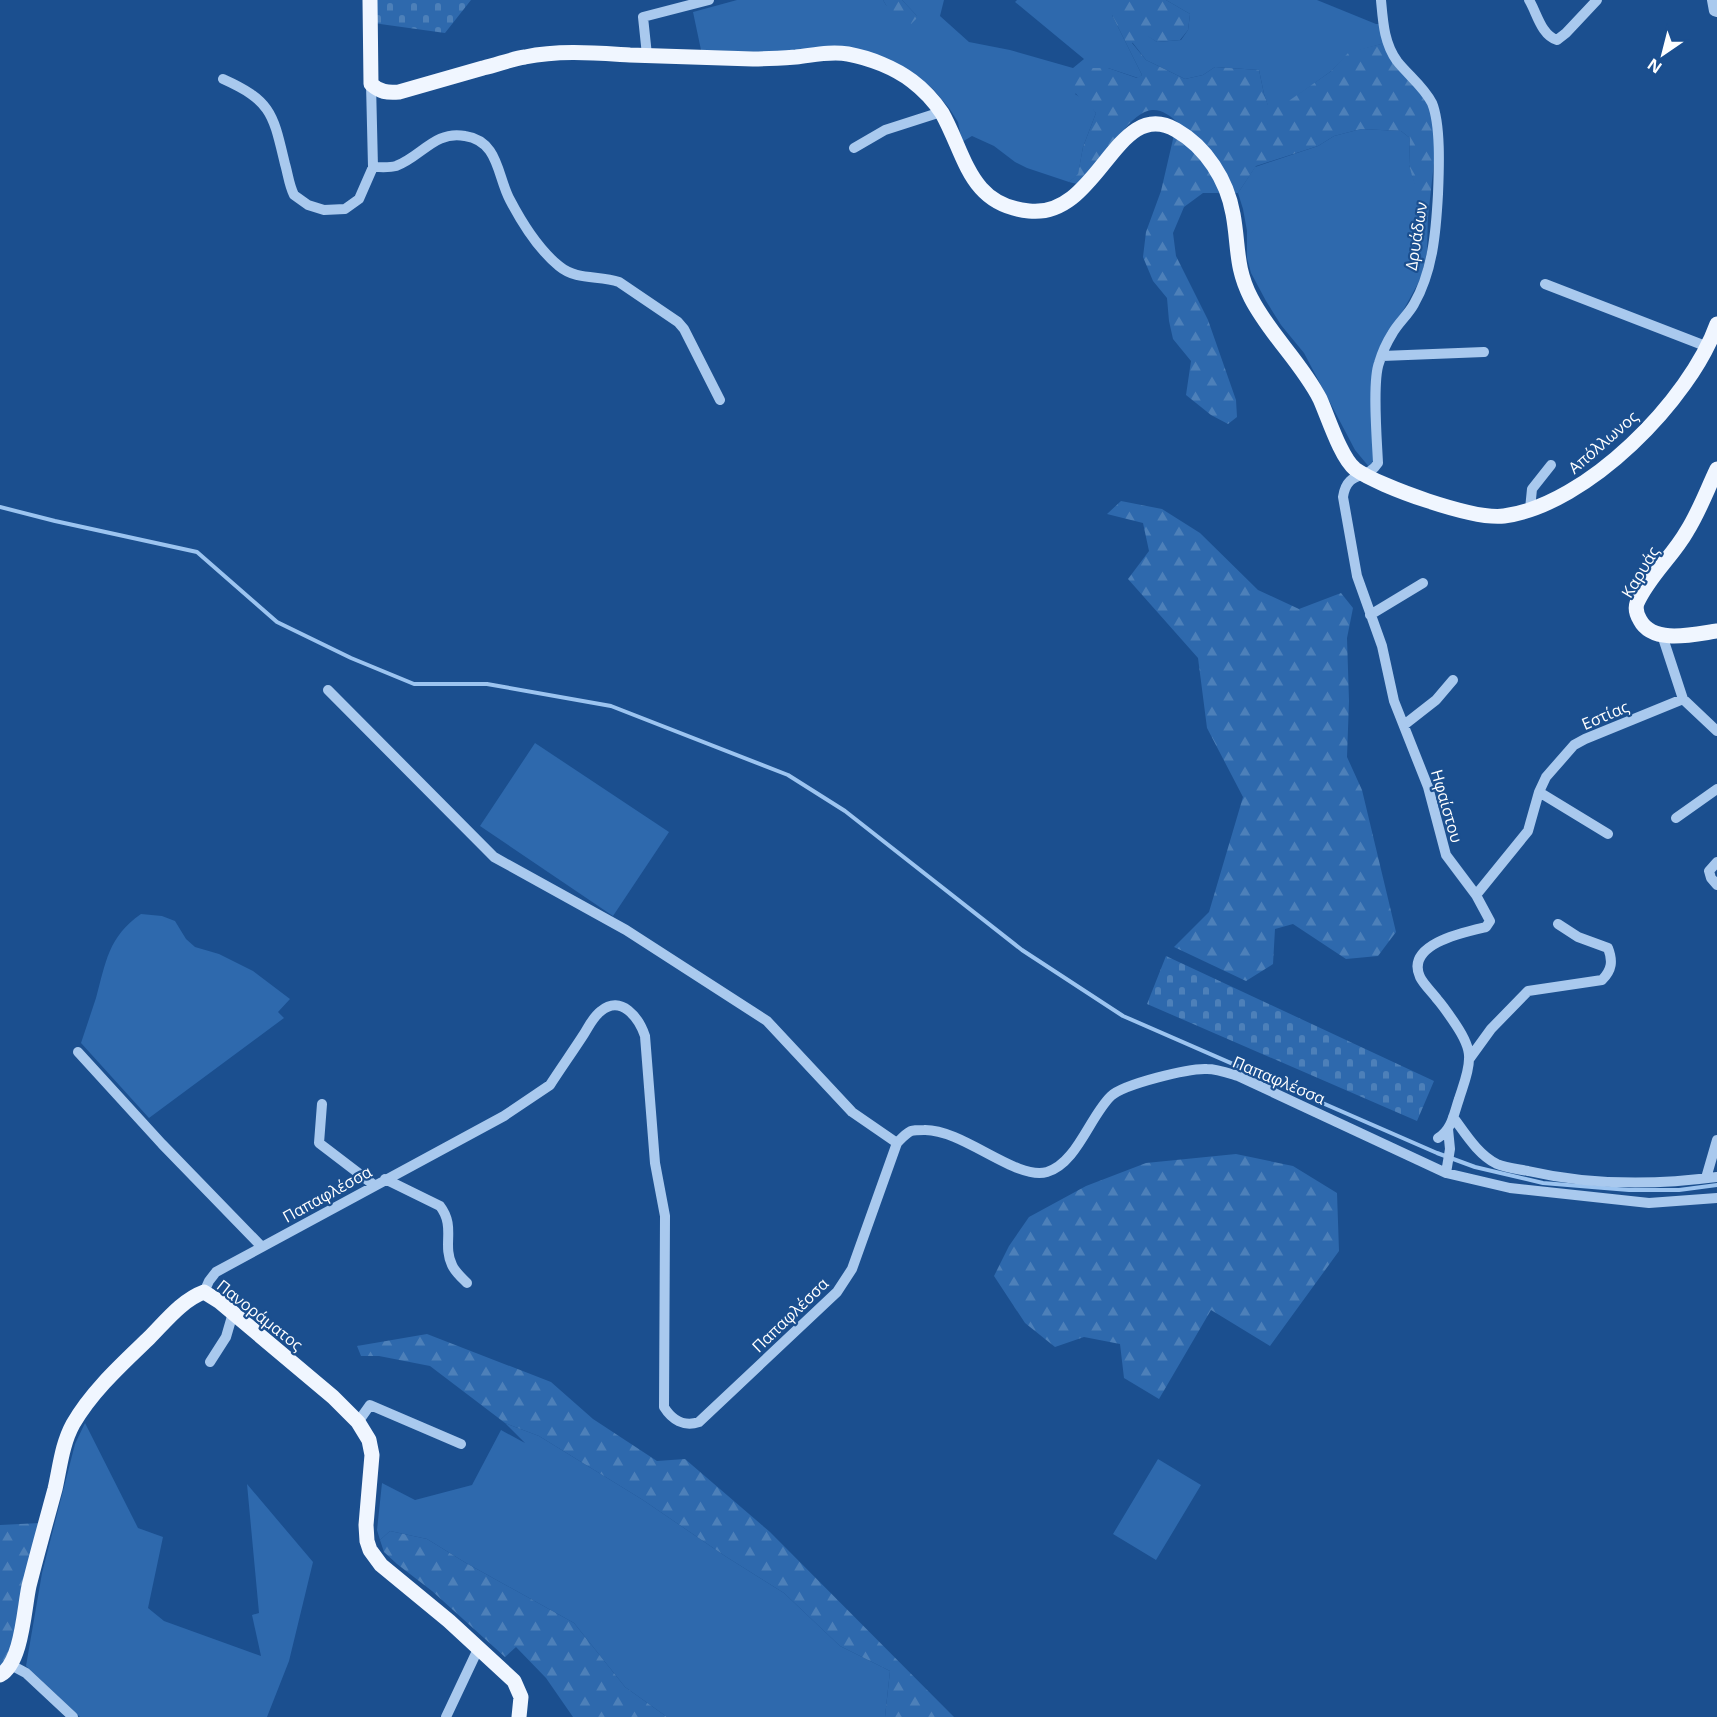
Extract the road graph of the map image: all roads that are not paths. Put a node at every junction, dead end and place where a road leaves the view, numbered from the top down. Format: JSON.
{"nodes":[{"id":1,"x":370,"y":0,"type":"edge"},
{"id":2,"x":709,"y":0,"type":"edge"},
{"id":3,"x":1381,"y":0,"type":"edge"},
{"id":4,"x":1529,"y":0,"type":"edge"},
{"id":5,"x":1597,"y":0,"type":"edge"},
{"id":6,"x":1712,"y":0,"type":"edge"},
{"id":7,"x":1717,"y":12,"type":"edge"},
{"id":8,"x":647,"y":56,"type":"junction"},
{"id":9,"x":223,"y":79,"type":"dead end"},
{"id":10,"x":371,"y":84,"type":"junction"},
{"id":11,"x":941,"y":112,"type":"junction"},
{"id":12,"x":854,"y":148,"type":"dead end"},
{"id":13,"x":373,"y":167,"type":"junction"},
{"id":14,"x":1545,"y":284,"type":"dead end"},
{"id":15,"x":1717,"y":324,"type":"edge"},
{"id":16,"x":1708,"y":347,"type":"junction"},
{"id":17,"x":1484,"y":352,"type":"dead end"},
{"id":18,"x":1382,"y":356,"type":"junction"},
{"id":19,"x":720,"y":400,"type":"dead end"},
{"id":20,"x":1551,"y":465,"type":"dead end"},
{"id":21,"x":1717,"y":469,"type":"edge"},
{"id":22,"x":1364,"y":473,"type":"junction"},
{"id":23,"x":1530,"y":509,"type":"junction"},
{"id":24,"x":1423,"y":583,"type":"dead end"},
{"id":25,"x":1370,"y":615,"type":"junction"},
{"id":26,"x":1717,"y":632,"type":"edge"},
{"id":27,"x":1662,"y":635,"type":"junction"},
{"id":28,"x":1453,"y":680,"type":"dead end"},
{"id":29,"x":328,"y":690,"type":"dead end"},
{"id":30,"x":1683,"y":699,"type":"junction"},
{"id":31,"x":1404,"y":725,"type":"junction"},
{"id":32,"x":1717,"y":731,"type":"edge"},
{"id":33,"x":1717,"y":789,"type":"edge"},
{"id":34,"x":1539,"y":792,"type":"junction"},
{"id":35,"x":1676,"y":818,"type":"dead end"},
{"id":36,"x":1608,"y":834,"type":"dead end"},
{"id":37,"x":1717,"y":862,"type":"edge"},
{"id":38,"x":1717,"y":885,"type":"edge"},
{"id":39,"x":1476,"y":895,"type":"junction"},
{"id":40,"x":1558,"y":924,"type":"dead end"},
{"id":41,"x":78,"y":1052,"type":"dead end"},
{"id":42,"x":1470,"y":1058,"type":"junction"},
{"id":43,"x":322,"y":1104,"type":"dead end"},
{"id":44,"x":1453,"y":1117,"type":"junction"},
{"id":45,"x":1448,"y":1129,"type":"junction"},
{"id":46,"x":1438,"y":1137,"type":"dead end"},
{"id":47,"x":1717,"y":1140,"type":"edge"},
{"id":48,"x":897,"y":1143,"type":"junction"},
{"id":49,"x":1447,"y":1168,"type":"junction"},
{"id":50,"x":1711,"y":1178,"type":"edge"},
{"id":51,"x":385,"y":1179,"type":"junction"},
{"id":52,"x":374,"y":1185,"type":"junction"},
{"id":53,"x":1717,"y":1198,"type":"edge"},
{"id":54,"x":262,"y":1247,"type":"junction"},
{"id":55,"x":467,"y":1283,"type":"dead end"},
{"id":56,"x":204,"y":1292,"type":"junction"},
{"id":57,"x":233,"y":1313,"type":"junction"},
{"id":58,"x":210,"y":1362,"type":"dead end"},
{"id":59,"x":358,"y":1422,"type":"junction"},
{"id":60,"x":461,"y":1444,"type":"dead end"},
{"id":61,"x":479,"y":1647,"type":"junction"},
{"id":62,"x":6,"y":1670,"type":"edge"},
{"id":63,"x":73,"y":1717,"type":"edge"},
{"id":64,"x":446,"y":1717,"type":"edge"},
{"id":65,"x":519,"y":1717,"type":"edge"}],
"edges":[{"from":1,"to":10,"type":"main road"},
{"from":2,"to":8,"type":"street"},
{"from":3,"to":18,"type":"street","name":"Δρυάδων"},
{"from":4,"to":5,"type":"street"},
{"from":6,"to":7,"type":"street"},
{"from":8,"to":10,"type":"main road"},
{"from":8,"to":11,"type":"main road"},
{"from":9,"to":13,"type":"street"},
{"from":10,"to":13,"type":"street"},
{"from":11,"to":12,"type":"street"},
{"from":11,"to":22,"type":"main road"},
{"from":13,"to":19,"type":"street"},
{"from":14,"to":16,"type":"street"},
{"from":15,"to":16,"type":"main road","name":"Απόλλωνος"},
{"from":16,"to":23,"type":"main road","name":"Απόλλωνος"},
{"from":17,"to":18,"type":"street"},
{"from":18,"to":22,"type":"street","name":"Δρυάδων"},
{"from":20,"to":23,"type":"street"},
{"from":21,"to":27,"type":"main road","name":"Καρυάς"},
{"from":22,"to":23,"type":"main road","name":"Απόλλωνος"},
{"from":22,"to":25,"type":"street","name":"Ηφαίστου"},
{"from":24,"to":25,"type":"street"},
{"from":25,"to":31,"type":"street","name":"Ηφαίστου"},
{"from":26,"to":27,"type":"main road"},
{"from":27,"to":30,"type":"street"},
{"from":28,"to":31,"type":"street"},
{"from":29,"to":48,"type":"street"},
{"from":30,"to":32,"type":"street"},
{"from":30,"to":34,"type":"street","name":"Εστίας"},
{"from":31,"to":39,"type":"street","name":"Ηφαίστου"},
{"from":33,"to":35,"type":"street"},
{"from":34,"to":36,"type":"street"},
{"from":34,"to":39,"type":"street","name":"Εστίας"},
{"from":37,"to":38,"type":"street"},
{"from":39,"to":42,"type":"street","name":"Ηφαίστου"},
{"from":40,"to":42,"type":"street"},
{"from":41,"to":54,"type":"street"},
{"from":42,"to":44,"type":"street"},
{"from":43,"to":52,"type":"street"},
{"from":44,"to":45,"type":"street"},
{"from":44,"to":50,"type":"street"},
{"from":45,"to":46,"type":"street"},
{"from":45,"to":49,"type":"street"},
{"from":47,"to":50,"type":"street"},
{"from":48,"to":49,"type":"street","name":"Παπαφλέσσα"},
{"from":48,"to":51,"type":"street","name":"Παπαφλέσσα"},
{"from":49,"to":53,"type":"street","name":"Παπαφλέσσα"},
{"from":51,"to":52,"type":"street","name":"Παπαφλέσσα"},
{"from":51,"to":55,"type":"street"},
{"from":52,"to":54,"type":"street","name":"Παπαφλέσσα"},
{"from":54,"to":56,"type":"street","name":"Παπαφλέσσα"},
{"from":56,"to":57,"type":"main road","name":"Πανοράματος"},
{"from":56,"to":62,"type":"main road","name":"Πανοράματος"},
{"from":57,"to":58,"type":"street"},
{"from":57,"to":59,"type":"main road","name":"Πανοράματος"},
{"from":59,"to":60,"type":"street"},
{"from":59,"to":61,"type":"main road","name":"Πανοράματος"},
{"from":61,"to":64,"type":"street"},
{"from":61,"to":65,"type":"main road","name":"Πανοράματος"},
{"from":62,"to":63,"type":"street"}]}
